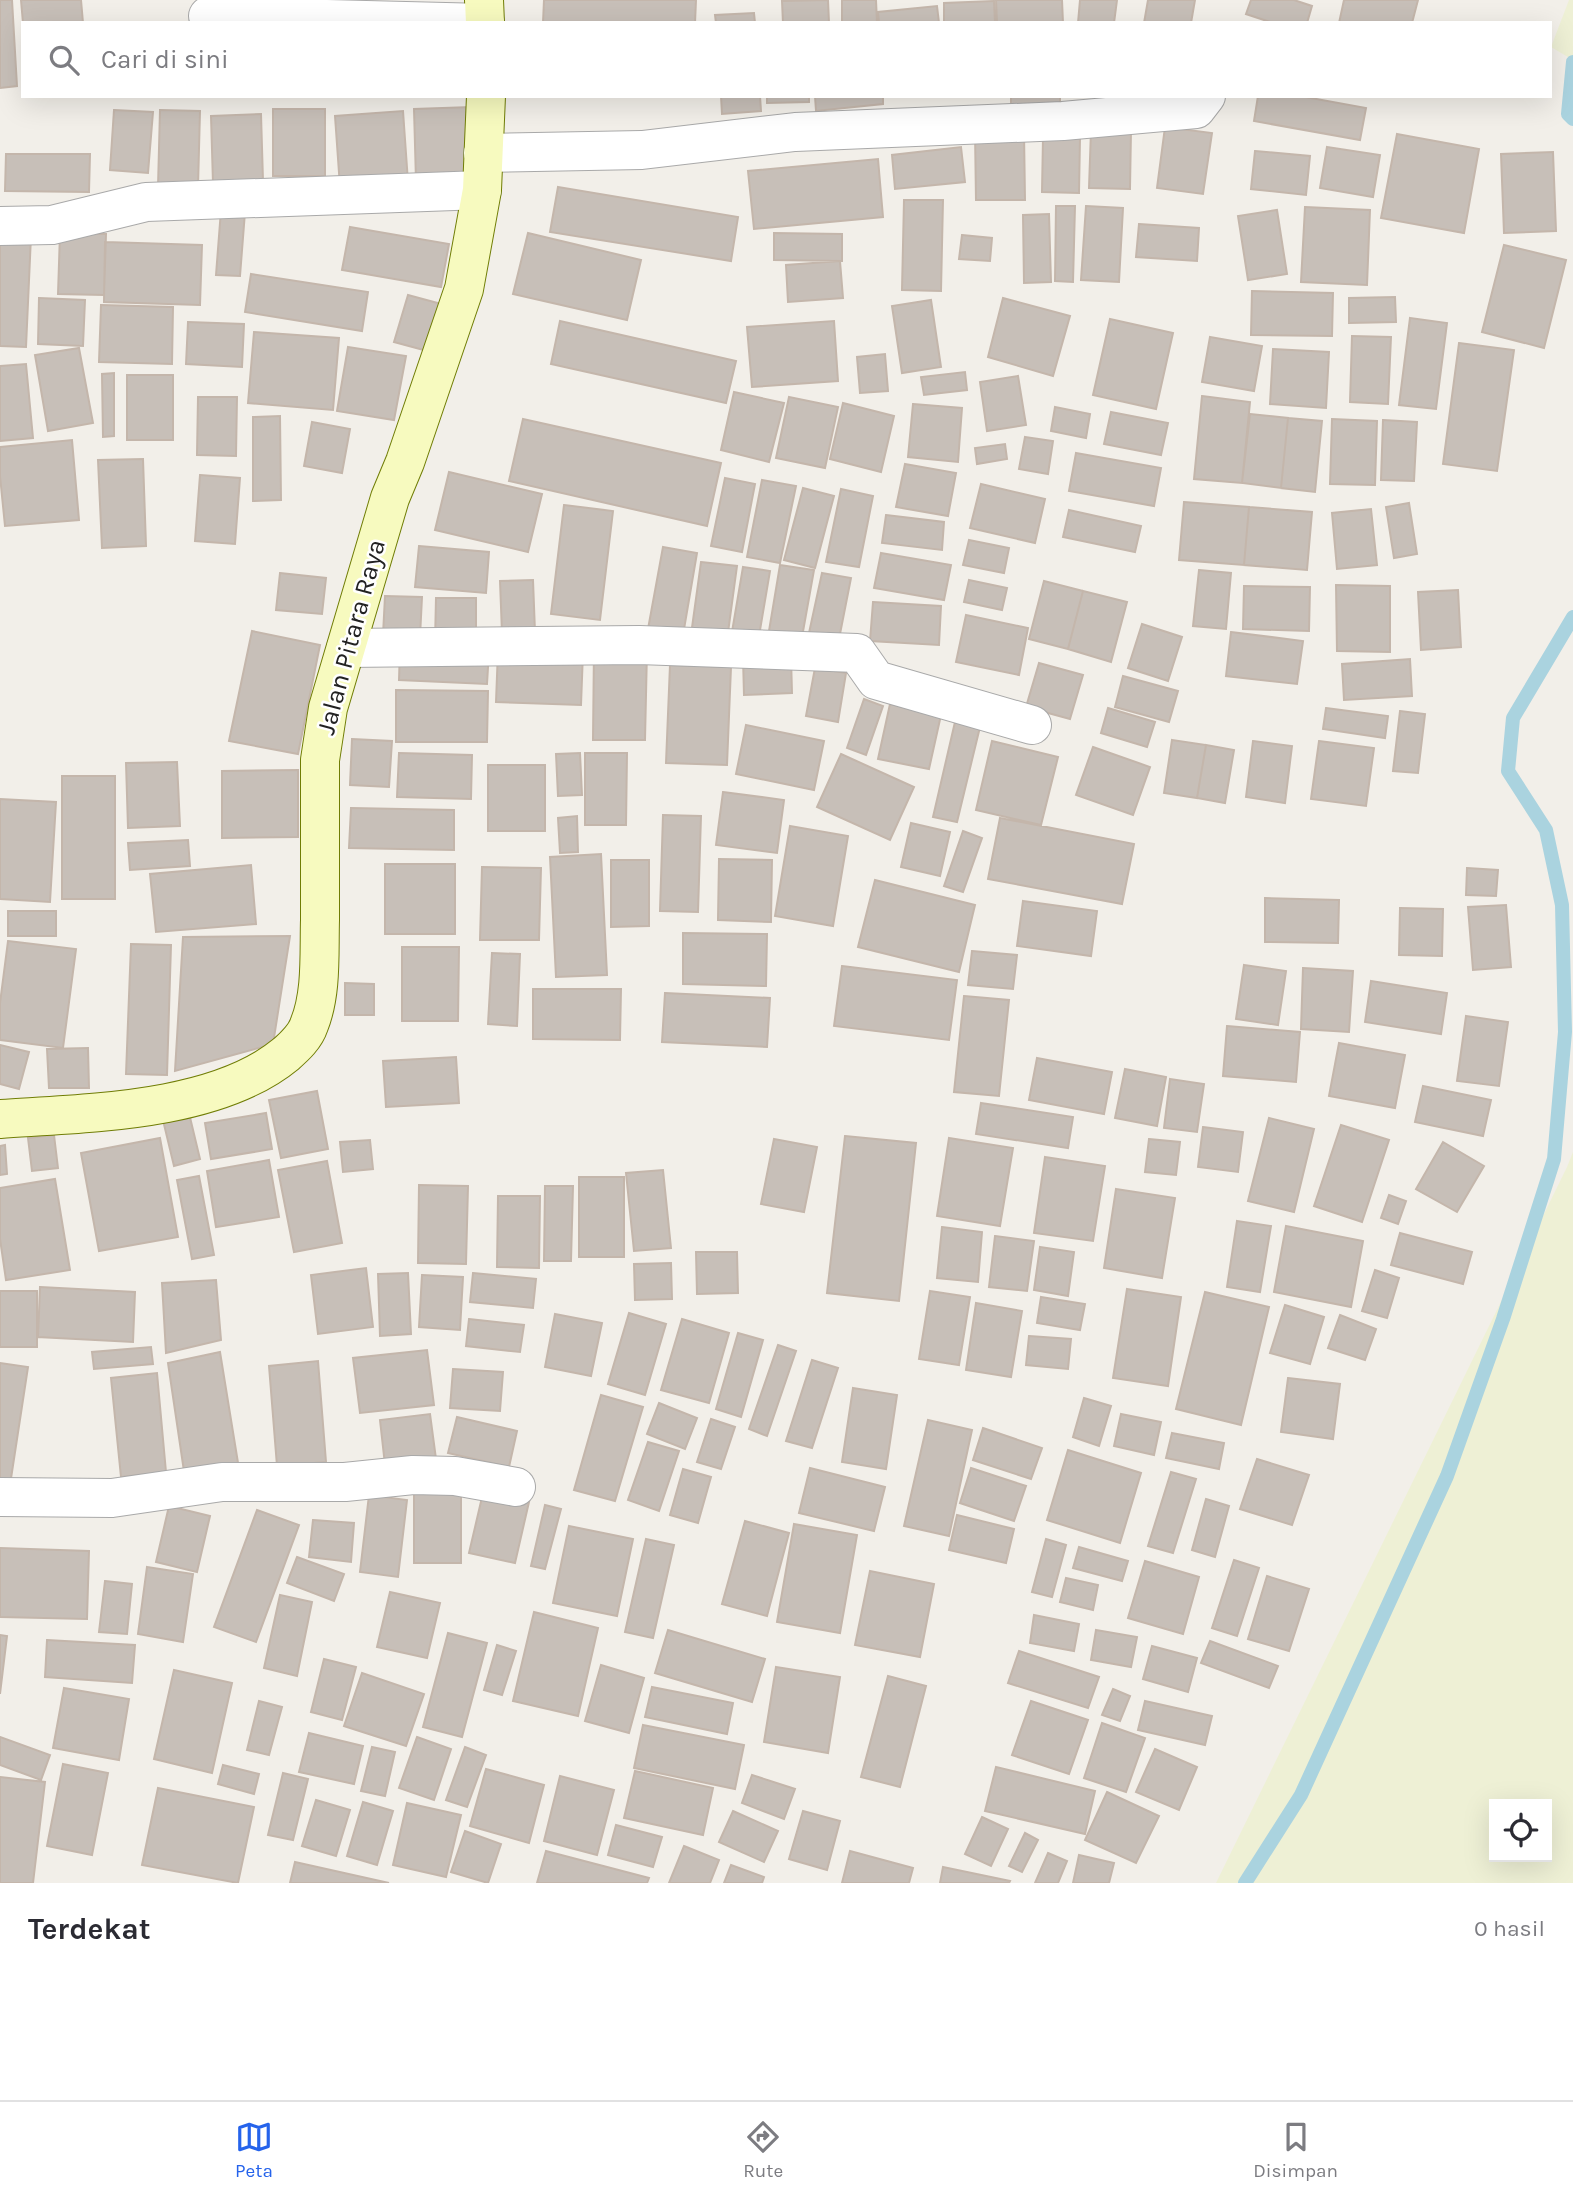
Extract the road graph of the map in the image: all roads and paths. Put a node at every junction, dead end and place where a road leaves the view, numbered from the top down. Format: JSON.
{"nodes":[{"id":1,"x":484,"y":0,"type":"edge"},
{"id":2,"x":208,"y":16,"type":"dead end"},
{"id":3,"x":406,"y":21,"type":"edge"},
{"id":4,"x":485,"y":21,"type":"edge"},
{"id":5,"x":486,"y":98,"type":"edge"},
{"id":6,"x":1204,"y":98,"type":"edge"},
{"id":7,"x":484,"y":153,"type":"junction"},
{"id":8,"x":482,"y":190,"type":"junction"},
{"id":9,"x":0,"y":226,"type":"edge"},
{"id":10,"x":346,"y":648,"type":"junction"},
{"id":11,"x":1032,"y":725,"type":"dead end"},
{"id":12,"x":0,"y":1119,"type":"edge"},
{"id":13,"x":516,"y":1487,"type":"dead end"},
{"id":14,"x":0,"y":1497,"type":"edge"}],
"edges":[{"from":1,"to":4,"type":"main road"},
{"from":2,"to":3,"type":"street"},
{"from":5,"to":7,"type":"main road","name":"Jalan Pitara Raya"},
{"from":6,"to":7,"type":"street"},
{"from":7,"to":8,"type":"main road","name":"Jalan Pitara Raya"},
{"from":8,"to":9,"type":"street"},
{"from":8,"to":10,"type":"main road","name":"Jalan Pitara Raya"},
{"from":10,"to":11,"type":"street"},
{"from":10,"to":12,"type":"main road","name":"Jalan Pitara Raya"},
{"from":13,"to":14,"type":"street"}]}
